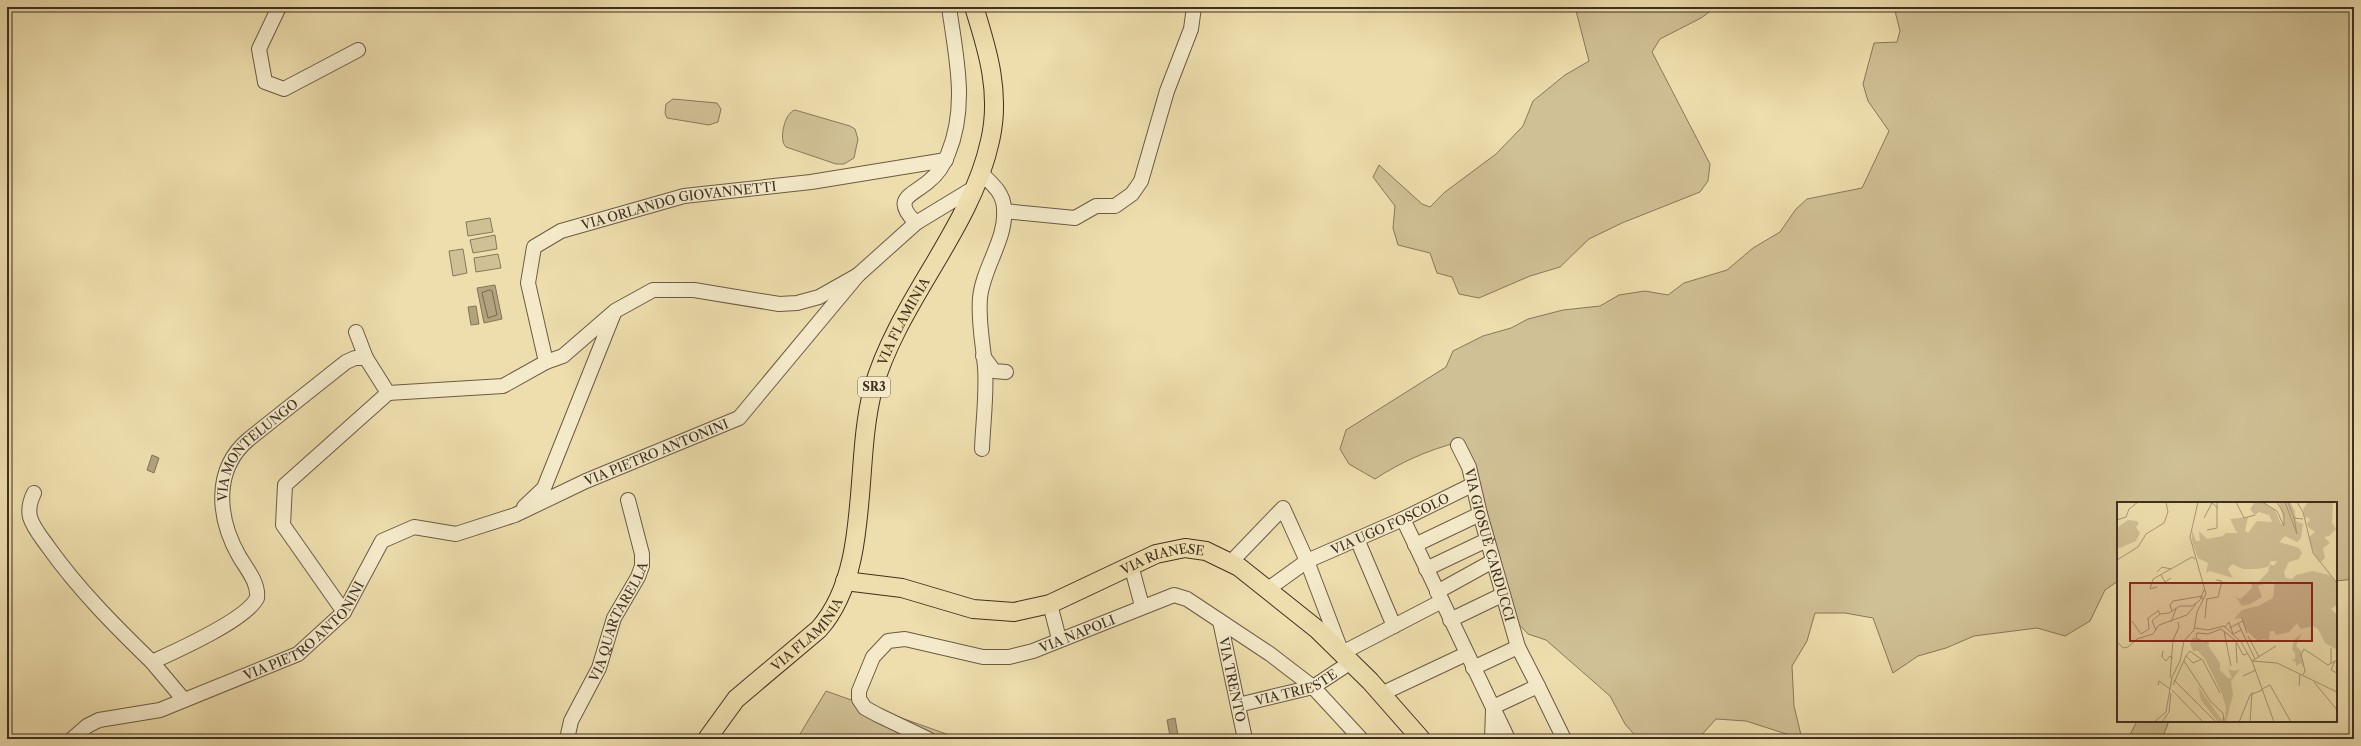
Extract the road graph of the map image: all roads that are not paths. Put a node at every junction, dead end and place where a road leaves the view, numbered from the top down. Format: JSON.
{"nodes":[{"id":1,"x":279,"y":7,"type":"edge"},
{"id":2,"x":949,"y":7,"type":"edge"},
{"id":3,"x":974,"y":7,"type":"edge"},
{"id":4,"x":1194,"y":7,"type":"edge"},
{"id":5,"x":358,"y":50,"type":"dead end"},
{"id":6,"x":946,"y":160,"type":"junction"},
{"id":7,"x":979,"y":180,"type":"junction"},
{"id":8,"x":1004,"y":211,"type":"junction"},
{"id":9,"x":916,"y":223,"type":"junction"},
{"id":10,"x":858,"y":275,"type":"junction"},
{"id":11,"x":615,"y":311,"type":"junction"},
{"id":12,"x":356,"y":332,"type":"dead end"},
{"id":13,"x":983,"y":355,"type":"junction"},
{"id":14,"x":366,"y":358,"type":"junction"},
{"id":15,"x":546,"y":362,"type":"junction"},
{"id":16,"x":1006,"y":372,"type":"dead end"},
{"id":17,"x":388,"y":393,"type":"junction"},
{"id":18,"x":1458,"y":445,"type":"dead end"},
{"id":19,"x":982,"y":449,"type":"dead end"},
{"id":20,"x":1472,"y":484,"type":"junction"},
{"id":21,"x":34,"y":493,"type":"dead end"},
{"id":22,"x":628,"y":500,"type":"dead end"},
{"id":23,"x":1480,"y":514,"type":"junction"},
{"id":24,"x":516,"y":515,"type":"junction"},
{"id":25,"x":1403,"y":519,"type":"junction"},
{"id":26,"x":1357,"y":539,"type":"junction"},
{"id":27,"x":1487,"y":540,"type":"junction"},
{"id":28,"x":1415,"y":545,"type":"junction"},
{"id":29,"x":1307,"y":561,"type":"junction"},
{"id":30,"x":1493,"y":561,"type":"junction"},
{"id":31,"x":1231,"y":562,"type":"junction"},
{"id":32,"x":1131,"y":565,"type":"junction"},
{"id":33,"x":1426,"y":570,"type":"junction"},
{"id":34,"x":845,"y":581,"type":"junction"},
{"id":35,"x":1268,"y":589,"type":"junction"},
{"id":36,"x":1502,"y":595,"type":"junction"},
{"id":37,"x":1439,"y":597,"type":"junction"},
{"id":38,"x":1050,"y":604,"type":"junction"},
{"id":39,"x":1142,"y":606,"type":"junction"},
{"id":40,"x":344,"y":612,"type":"junction"},
{"id":41,"x":1450,"y":620,"type":"junction"},
{"id":42,"x":1220,"y":621,"type":"junction"},
{"id":43,"x":1394,"y":626,"type":"junction"},
{"id":44,"x":1059,"y":639,"type":"junction"},
{"id":45,"x":1518,"y":647,"type":"junction"},
{"id":46,"x":1466,"y":654,"type":"junction"},
{"id":47,"x":1347,"y":657,"type":"junction"},
{"id":48,"x":152,"y":662,"type":"junction"},
{"id":49,"x":1473,"y":668,"type":"junction"},
{"id":50,"x":1538,"y":686,"type":"junction"},
{"id":51,"x":1312,"y":687,"type":"junction"},
{"id":52,"x":1382,"y":694,"type":"junction"},
{"id":53,"x":184,"y":700,"type":"junction"},
{"id":54,"x":1238,"y":705,"type":"junction"},
{"id":55,"x":1493,"y":707,"type":"junction"},
{"id":56,"x":72,"y":739,"type":"edge"},
{"id":57,"x":567,"y":739,"type":"edge"},
{"id":58,"x":707,"y":739,"type":"edge"},
{"id":59,"x":928,"y":739,"type":"edge"},
{"id":60,"x":1245,"y":739,"type":"edge"},
{"id":61,"x":1361,"y":739,"type":"edge"},
{"id":62,"x":1421,"y":739,"type":"edge"},
{"id":63,"x":1492,"y":739,"type":"edge"},
{"id":64,"x":1508,"y":739,"type":"edge"},
{"id":65,"x":1564,"y":739,"type":"edge"}],
"edges":[{"from":1,"to":5,"type":"street"},
{"from":2,"to":6,"type":"street"},
{"from":3,"to":7,"type":"main road","name":"VIA FLAMINIA","number":"SR3"},
{"from":4,"to":8,"type":"street"},
{"from":6,"to":9,"type":"street"},
{"from":6,"to":15,"type":"street","name":"VIA ORLANDO GIOVANNETTI"},
{"from":7,"to":8,"type":"street"},
{"from":7,"to":9,"type":"street","name":"VIA PIETRO ANTONINI"},
{"from":7,"to":34,"type":"main road","name":"VIA FLAMINIA","number":"SR3"},
{"from":8,"to":13,"type":"street"},
{"from":9,"to":10,"type":"street","name":"VIA PIETRO ANTONINI"},
{"from":10,"to":11,"type":"street","name":"VIA PIETRO ANTONINI"},
{"from":10,"to":24,"type":"street","name":"VIA PIETRO ANTONINI"},
{"from":11,"to":15,"type":"street","name":"VIA PIETRO ANTONINI"},
{"from":11,"to":24,"type":"street","name":"VIA PIETRO ANTONINI"},
{"from":12,"to":14,"type":"street"},
{"from":13,"to":16,"type":"street"},
{"from":13,"to":19,"type":"street"},
{"from":14,"to":17,"type":"street"},
{"from":14,"to":48,"type":"street","name":"VIA MONTELUNGO"},
{"from":15,"to":17,"type":"street"},
{"from":17,"to":40,"type":"street"},
{"from":18,"to":20,"type":"street","name":"VIA GIOSUÈ CARDUCCI"},
{"from":20,"to":23,"type":"street","name":"VIA GIOSUÈ CARDUCCI"},
{"from":20,"to":25,"type":"street","name":"VIA UGO FOSCOLO"},
{"from":21,"to":48,"type":"street"},
{"from":22,"to":57,"type":"street","name":"VIA QUARTARELLA"},
{"from":23,"to":27,"type":"street","name":"VIA GIOSUÈ CARDUCCI"},
{"from":23,"to":28,"type":"street"},
{"from":24,"to":40,"type":"street","name":"VIA PIETRO ANTONINI"},
{"from":25,"to":26,"type":"street","name":"VIA UGO FOSCOLO"},
{"from":25,"to":28,"type":"street"},
{"from":26,"to":29,"type":"street","name":"VIA UGO FOSCOLO"},
{"from":26,"to":43,"type":"street"},
{"from":27,"to":30,"type":"street","name":"VIA GIOSUÈ CARDUCCI"},
{"from":27,"to":33,"type":"street"},
{"from":28,"to":33,"type":"street"},
{"from":29,"to":31,"type":"street"},
{"from":29,"to":35,"type":"street","name":"VIA UGO FOSCOLO"},
{"from":29,"to":47,"type":"street"},
{"from":30,"to":36,"type":"street","name":"VIA GIOSUÈ CARDUCCI"},
{"from":30,"to":37,"type":"street","name":"VIA TRIESTE"},
{"from":31,"to":32,"type":"main road","name":"VIA RIANESE"},
{"from":31,"to":35,"type":"main road","name":"VIA RIANESE"},
{"from":32,"to":38,"type":"main road","name":"VIA RIANESE"},
{"from":32,"to":39,"type":"street"},
{"from":33,"to":37,"type":"street"},
{"from":34,"to":38,"type":"main road","name":"VIA RIANESE"},
{"from":34,"to":58,"type":"main road","name":"VIA FLAMINIA","number":"SR3"},
{"from":35,"to":47,"type":"main road","name":"VIA RIANESE"},
{"from":36,"to":41,"type":"street"},
{"from":36,"to":45,"type":"street","name":"VIA GIOSUÈ CARDUCCI"},
{"from":37,"to":41,"type":"street"},
{"from":37,"to":43,"type":"street","name":"VIA TRIESTE"},
{"from":38,"to":44,"type":"street"},
{"from":39,"to":42,"type":"street","name":"VIA NAPOLI"},
{"from":39,"to":44,"type":"street","name":"VIA NAPOLI"},
{"from":40,"to":53,"type":"street","name":"VIA PIETRO ANTONINI"},
{"from":41,"to":46,"type":"street"},
{"from":42,"to":51,"type":"street","name":"VIA NAPOLI"},
{"from":42,"to":54,"type":"street","name":"VIA TRENTO"},
{"from":43,"to":47,"type":"street","name":"VIA TRIESTE"},
{"from":44,"to":59,"type":"street","name":"VIA NAPOLI"},
{"from":45,"to":49,"type":"street"},
{"from":45,"to":50,"type":"street","name":"VIA GIOSUÈ CARDUCCI"},
{"from":46,"to":49,"type":"street"},
{"from":46,"to":52,"type":"street"},
{"from":47,"to":51,"type":"street","name":"VIA TRIESTE"},
{"from":47,"to":52,"type":"main road","name":"VIA RIANESE"},
{"from":48,"to":53,"type":"street"},
{"from":49,"to":55,"type":"street"},
{"from":50,"to":55,"type":"street"},
{"from":50,"to":65,"type":"street","name":"VIA GIOSUÈ CARDUCCI"},
{"from":51,"to":54,"type":"street","name":"VIA TRIESTE"},
{"from":51,"to":61,"type":"street","name":"VIA NAPOLI"},
{"from":52,"to":62,"type":"main road","name":"VIA RIANESE"},
{"from":53,"to":56,"type":"street","name":"VIA PIETRO ANTONINI"},
{"from":54,"to":60,"type":"street","name":"VIA TRENTO"},
{"from":55,"to":63,"type":"street"},
{"from":55,"to":64,"type":"street"}]}
